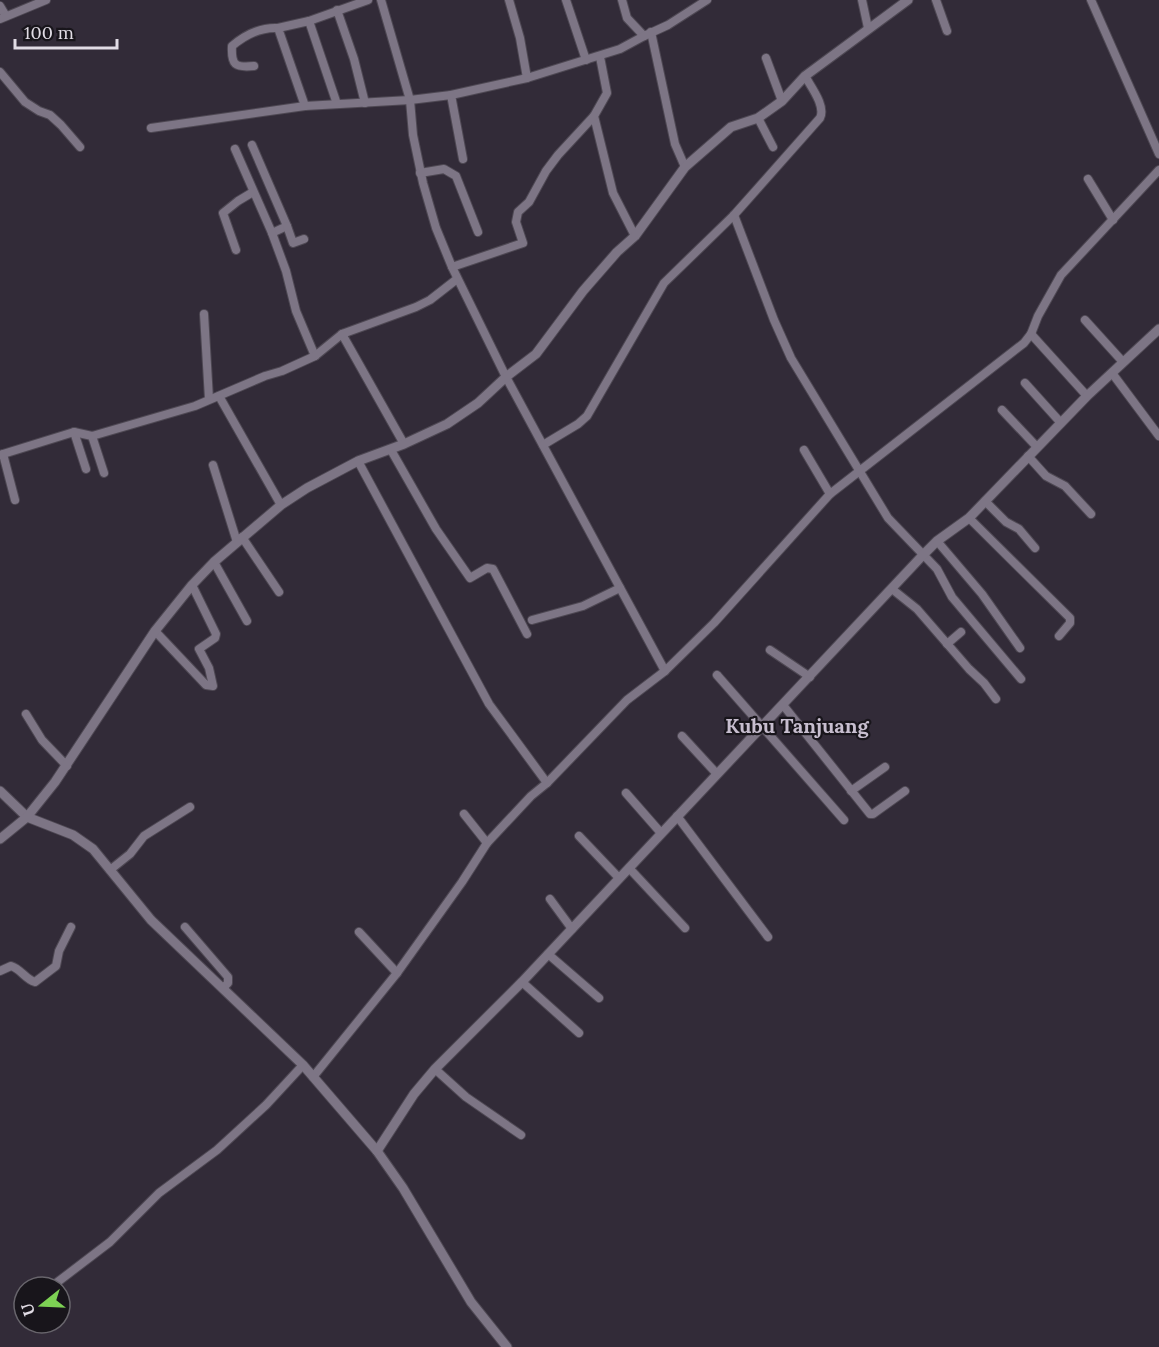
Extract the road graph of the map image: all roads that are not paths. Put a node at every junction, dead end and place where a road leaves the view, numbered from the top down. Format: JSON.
{"nodes":[{"id":1,"x":46,"y":0,"type":"edge"},
{"id":2,"x":368,"y":0,"type":"edge"},
{"id":3,"x":381,"y":0,"type":"edge"},
{"id":4,"x":508,"y":0,"type":"edge"},
{"id":5,"x":566,"y":0,"type":"edge"},
{"id":6,"x":622,"y":0,"type":"edge"},
{"id":7,"x":706,"y":0,"type":"edge"},
{"id":8,"x":862,"y":0,"type":"edge"},
{"id":9,"x":908,"y":0,"type":"edge"},
{"id":10,"x":936,"y":0,"type":"edge"},
{"id":11,"x":1091,"y":0,"type":"edge"},
{"id":12,"x":0,"y":6,"type":"edge"},
{"id":13,"x":337,"y":10,"type":"junction"},
{"id":14,"x":3,"y":18,"type":"edge"},
{"id":15,"x":309,"y":21,"type":"junction"},
{"id":16,"x":278,"y":28,"type":"junction"},
{"id":17,"x":868,"y":28,"type":"junction"},
{"id":18,"x":947,"y":31,"type":"dead end"},
{"id":19,"x":648,"y":34,"type":"junction"},
{"id":20,"x":600,"y":57,"type":"junction"},
{"id":21,"x":766,"y":58,"type":"dead end"},
{"id":22,"x":586,"y":60,"type":"junction"},
{"id":23,"x":254,"y":66,"type":"dead end"},
{"id":24,"x":0,"y":72,"type":"edge"},
{"id":25,"x":805,"y":76,"type":"junction"},
{"id":26,"x":527,"y":78,"type":"junction"},
{"id":27,"x":451,"y":95,"type":"junction"},
{"id":28,"x":411,"y":99,"type":"junction"},
{"id":29,"x":782,"y":101,"type":"junction"},
{"id":30,"x":365,"y":103,"type":"junction"},
{"id":31,"x":337,"y":104,"type":"junction"},
{"id":32,"x":305,"y":106,"type":"junction"},
{"id":33,"x":594,"y":116,"type":"junction"},
{"id":34,"x":758,"y":118,"type":"junction"},
{"id":35,"x":151,"y":128,"type":"dead end"},
{"id":36,"x":252,"y":145,"type":"dead end"},
{"id":37,"x":80,"y":147,"type":"dead end"},
{"id":38,"x":773,"y":147,"type":"dead end"},
{"id":39,"x":235,"y":149,"type":"dead end"},
{"id":40,"x":1159,"y":154,"type":"edge"},
{"id":41,"x":463,"y":159,"type":"dead end"},
{"id":42,"x":685,"y":167,"type":"junction"},
{"id":43,"x":1159,"y":170,"type":"edge"},
{"id":44,"x":420,"y":173,"type":"junction"},
{"id":45,"x":1088,"y":178,"type":"dead end"},
{"id":46,"x":254,"y":192,"type":"junction"},
{"id":47,"x":734,"y":215,"type":"junction"},
{"id":48,"x":1113,"y":220,"type":"junction"},
{"id":49,"x":286,"y":226,"type":"junction"},
{"id":50,"x":272,"y":232,"type":"junction"},
{"id":51,"x":478,"y":232,"type":"dead end"},
{"id":52,"x":635,"y":236,"type":"junction"},
{"id":53,"x":304,"y":239,"type":"dead end"},
{"id":54,"x":236,"y":250,"type":"dead end"},
{"id":55,"x":453,"y":267,"type":"junction"},
{"id":56,"x":457,"y":279,"type":"junction"},
{"id":57,"x":204,"y":314,"type":"dead end"},
{"id":58,"x":1085,"y":320,"type":"dead end"},
{"id":59,"x":1158,"y":333,"type":"edge"},
{"id":60,"x":342,"y":334,"type":"junction"},
{"id":61,"x":1031,"y":334,"type":"junction"},
{"id":62,"x":315,"y":356,"type":"junction"},
{"id":63,"x":1123,"y":362,"type":"junction"},
{"id":64,"x":1112,"y":373,"type":"junction"},
{"id":65,"x":506,"y":377,"type":"junction"},
{"id":66,"x":1025,"y":382,"type":"dead end"},
{"id":67,"x":219,"y":396,"type":"junction"},
{"id":68,"x":1087,"y":396,"type":"junction"},
{"id":69,"x":209,"y":399,"type":"junction"},
{"id":70,"x":1002,"y":410,"type":"dead end"},
{"id":71,"x":1061,"y":423,"type":"junction"},
{"id":72,"x":74,"y":432,"type":"junction"},
{"id":73,"x":92,"y":436,"type":"junction"},
{"id":74,"x":1159,"y":436,"type":"edge"},
{"id":75,"x":404,"y":444,"type":"junction"},
{"id":76,"x":543,"y":446,"type":"junction"},
{"id":77,"x":1037,"y":447,"type":"junction"},
{"id":78,"x":391,"y":450,"type":"junction"},
{"id":79,"x":804,"y":450,"type":"dead end"},
{"id":80,"x":2,"y":455,"type":"edge"},
{"id":81,"x":1028,"y":456,"type":"junction"},
{"id":82,"x":358,"y":461,"type":"junction"},
{"id":83,"x":213,"y":465,"type":"dead end"},
{"id":84,"x":86,"y":469,"type":"dead end"},
{"id":85,"x":860,"y":470,"type":"junction"},
{"id":86,"x":104,"y":472,"type":"dead end"},
{"id":87,"x":830,"y":494,"type":"junction"},
{"id":88,"x":15,"y":500,"type":"dead end"},
{"id":89,"x":985,"y":501,"type":"junction"},
{"id":90,"x":281,"y":505,"type":"junction"},
{"id":91,"x":1091,"y":514,"type":"dead end"},
{"id":92,"x":969,"y":518,"type":"junction"},
{"id":93,"x":239,"y":539,"type":"junction"},
{"id":94,"x":937,"y":541,"type":"junction"},
{"id":95,"x":1035,"y":548,"type":"dead end"},
{"id":96,"x":923,"y":555,"type":"junction"},
{"id":97,"x":214,"y":562,"type":"junction"},
{"id":98,"x":192,"y":585,"type":"junction"},
{"id":99,"x":620,"y":588,"type":"junction"},
{"id":100,"x":892,"y":589,"type":"junction"},
{"id":101,"x":279,"y":592,"type":"dead end"},
{"id":102,"x":532,"y":620,"type":"dead end"},
{"id":103,"x":247,"y":621,"type":"dead end"},
{"id":104,"x":155,"y":631,"type":"junction"},
{"id":105,"x":961,"y":632,"type":"dead end"},
{"id":106,"x":527,"y":634,"type":"dead end"},
{"id":107,"x":1059,"y":636,"type":"dead end"},
{"id":108,"x":947,"y":644,"type":"junction"},
{"id":109,"x":1020,"y":648,"type":"dead end"},
{"id":110,"x":770,"y":650,"type":"dead end"},
{"id":111,"x":665,"y":671,"type":"junction"},
{"id":112,"x":717,"y":675,"type":"dead end"},
{"id":113,"x":810,"y":677,"type":"junction"},
{"id":114,"x":1021,"y":679,"type":"dead end"},
{"id":115,"x":996,"y":699,"type":"dead end"},
{"id":116,"x":783,"y":705,"type":"junction"},
{"id":117,"x":26,"y":714,"type":"dead end"},
{"id":118,"x":762,"y":727,"type":"junction"},
{"id":119,"x":681,"y":736,"type":"dead end"},
{"id":120,"x":67,"y":766,"type":"junction"},
{"id":121,"x":885,"y":766,"type":"dead end"},
{"id":122,"x":717,"y":774,"type":"junction"},
{"id":123,"x":547,"y":783,"type":"junction"},
{"id":124,"x":851,"y":790,"type":"junction"},
{"id":125,"x":0,"y":791,"type":"edge"},
{"id":126,"x":905,"y":791,"type":"dead end"},
{"id":127,"x":626,"y":793,"type":"dead end"},
{"id":128,"x":190,"y":807,"type":"dead end"},
{"id":129,"x":464,"y":814,"type":"dead end"},
{"id":130,"x":677,"y":816,"type":"junction"},
{"id":131,"x":27,"y":817,"type":"junction"},
{"id":132,"x":844,"y":820,"type":"dead end"},
{"id":133,"x":661,"y":832,"type":"junction"},
{"id":134,"x":579,"y":836,"type":"dead end"},
{"id":135,"x":0,"y":839,"type":"edge"},
{"id":136,"x":487,"y":843,"type":"junction"},
{"id":137,"x":629,"y":868,"type":"junction"},
{"id":138,"x":110,"y":870,"type":"junction"},
{"id":139,"x":619,"y":878,"type":"junction"},
{"id":140,"x":550,"y":899,"type":"dead end"},
{"id":141,"x":71,"y":927,"type":"dead end"},
{"id":142,"x":185,"y":927,"type":"dead end"},
{"id":143,"x":685,"y":927,"type":"dead end"},
{"id":144,"x":572,"y":929,"type":"junction"},
{"id":145,"x":359,"y":932,"type":"dead end"},
{"id":146,"x":768,"y":937,"type":"dead end"},
{"id":147,"x":548,"y":954,"type":"junction"},
{"id":148,"x":0,"y":971,"type":"edge"},
{"id":149,"x":397,"y":973,"type":"junction"},
{"id":150,"x":522,"y":982,"type":"junction"},
{"id":151,"x":223,"y":988,"type":"junction"},
{"id":152,"x":599,"y":998,"type":"dead end"},
{"id":153,"x":579,"y":1034,"type":"dead end"},
{"id":154,"x":303,"y":1065,"type":"junction"},
{"id":155,"x":435,"y":1069,"type":"junction"},
{"id":156,"x":313,"y":1077,"type":"junction"},
{"id":157,"x":521,"y":1135,"type":"dead end"},
{"id":158,"x":377,"y":1151,"type":"junction"},
{"id":159,"x":67,"y":1275,"type":"edge"},
{"id":160,"x":507,"y":1347,"type":"edge"}],
"edges":[{"from":1,"to":14,"type":"street"},
{"from":2,"to":13,"type":"street"},
{"from":3,"to":28,"type":"street"},
{"from":4,"to":26,"type":"street"},
{"from":5,"to":22,"type":"street"},
{"from":6,"to":19,"type":"street"},
{"from":7,"to":19,"type":"street"},
{"from":8,"to":17,"type":"street"},
{"from":9,"to":17,"type":"street"},
{"from":10,"to":18,"type":"street"},
{"from":11,"to":40,"type":"street"},
{"from":12,"to":14,"type":"street"},
{"from":13,"to":15,"type":"street"},
{"from":13,"to":30,"type":"street"},
{"from":15,"to":16,"type":"street"},
{"from":15,"to":31,"type":"street"},
{"from":16,"to":23,"type":"street"},
{"from":16,"to":32,"type":"street"},
{"from":17,"to":25,"type":"street"},
{"from":19,"to":20,"type":"street"},
{"from":19,"to":42,"type":"street"},
{"from":20,"to":22,"type":"street"},
{"from":20,"to":33,"type":"street"},
{"from":21,"to":29,"type":"street"},
{"from":22,"to":26,"type":"street"},
{"from":24,"to":37,"type":"street"},
{"from":25,"to":29,"type":"street"},
{"from":25,"to":47,"type":"street"},
{"from":26,"to":27,"type":"street"},
{"from":27,"to":28,"type":"street"},
{"from":27,"to":41,"type":"street"},
{"from":28,"to":30,"type":"street"},
{"from":28,"to":44,"type":"street"},
{"from":29,"to":34,"type":"street"},
{"from":30,"to":31,"type":"street"},
{"from":31,"to":32,"type":"street"},
{"from":32,"to":35,"type":"street"},
{"from":33,"to":52,"type":"street"},
{"from":33,"to":55,"type":"street"},
{"from":34,"to":38,"type":"street"},
{"from":34,"to":42,"type":"street"},
{"from":36,"to":49,"type":"street"},
{"from":39,"to":46,"type":"street"},
{"from":42,"to":52,"type":"street"},
{"from":43,"to":48,"type":"street"},
{"from":44,"to":51,"type":"street"},
{"from":44,"to":55,"type":"street"},
{"from":45,"to":48,"type":"street"},
{"from":46,"to":50,"type":"street"},
{"from":46,"to":54,"type":"street"},
{"from":47,"to":76,"type":"street"},
{"from":47,"to":85,"type":"street"},
{"from":48,"to":61,"type":"street"},
{"from":49,"to":50,"type":"street"},
{"from":49,"to":53,"type":"street"},
{"from":50,"to":62,"type":"street"},
{"from":52,"to":65,"type":"street"},
{"from":55,"to":56,"type":"street"},
{"from":56,"to":60,"type":"street"},
{"from":56,"to":65,"type":"street"},
{"from":57,"to":69,"type":"street"},
{"from":58,"to":63,"type":"street"},
{"from":59,"to":63,"type":"street"},
{"from":60,"to":62,"type":"street"},
{"from":60,"to":75,"type":"street"},
{"from":61,"to":68,"type":"street"},
{"from":61,"to":85,"type":"street"},
{"from":62,"to":67,"type":"street"},
{"from":63,"to":64,"type":"street"},
{"from":64,"to":68,"type":"street"},
{"from":64,"to":74,"type":"street"},
{"from":65,"to":75,"type":"street"},
{"from":65,"to":76,"type":"street"},
{"from":66,"to":71,"type":"street"},
{"from":67,"to":69,"type":"street"},
{"from":67,"to":90,"type":"street"},
{"from":68,"to":71,"type":"street"},
{"from":69,"to":73,"type":"street"},
{"from":70,"to":77,"type":"street"},
{"from":71,"to":77,"type":"street"},
{"from":72,"to":73,"type":"street"},
{"from":72,"to":80,"type":"street"},
{"from":72,"to":84,"type":"street"},
{"from":73,"to":86,"type":"street"},
{"from":75,"to":78,"type":"street"},
{"from":76,"to":99,"type":"street"},
{"from":77,"to":81,"type":"street"},
{"from":78,"to":82,"type":"street"},
{"from":78,"to":106,"type":"street"},
{"from":79,"to":87,"type":"street"},
{"from":80,"to":88,"type":"street"},
{"from":81,"to":89,"type":"street"},
{"from":81,"to":91,"type":"street"},
{"from":82,"to":90,"type":"street"},
{"from":82,"to":123,"type":"street"},
{"from":83,"to":93,"type":"street"},
{"from":85,"to":87,"type":"street"},
{"from":85,"to":96,"type":"street"},
{"from":87,"to":111,"type":"street"},
{"from":89,"to":92,"type":"street"},
{"from":89,"to":95,"type":"street"},
{"from":90,"to":93,"type":"street"},
{"from":92,"to":94,"type":"street"},
{"from":92,"to":107,"type":"street"},
{"from":93,"to":97,"type":"street"},
{"from":93,"to":101,"type":"street"},
{"from":94,"to":96,"type":"street"},
{"from":94,"to":109,"type":"street"},
{"from":96,"to":100,"type":"street"},
{"from":96,"to":114,"type":"street"},
{"from":97,"to":98,"type":"street"},
{"from":97,"to":103,"type":"street"},
{"from":98,"to":104,"type":"street"},
{"from":98,"to":104,"type":"street"},
{"from":99,"to":102,"type":"street"},
{"from":99,"to":111,"type":"street"},
{"from":100,"to":108,"type":"street"},
{"from":100,"to":113,"type":"street"},
{"from":104,"to":120,"type":"street"},
{"from":105,"to":108,"type":"street"},
{"from":108,"to":115,"type":"street"},
{"from":110,"to":113,"type":"street"},
{"from":111,"to":123,"type":"street"},
{"from":112,"to":118,"type":"street"},
{"from":113,"to":116,"type":"street"},
{"from":116,"to":118,"type":"street"},
{"from":116,"to":124,"type":"street"},
{"from":117,"to":120,"type":"street"},
{"from":118,"to":122,"type":"street"},
{"from":118,"to":132,"type":"street"},
{"from":119,"to":122,"type":"street"},
{"from":120,"to":131,"type":"street"},
{"from":121,"to":124,"type":"street"},
{"from":122,"to":130,"type":"street"},
{"from":123,"to":136,"type":"street"},
{"from":124,"to":126,"type":"street"},
{"from":125,"to":131,"type":"street"},
{"from":127,"to":133,"type":"street"},
{"from":128,"to":138,"type":"street"},
{"from":129,"to":136,"type":"street"},
{"from":130,"to":133,"type":"street"},
{"from":130,"to":146,"type":"street"},
{"from":131,"to":135,"type":"street"},
{"from":131,"to":138,"type":"street"},
{"from":133,"to":137,"type":"street"},
{"from":134,"to":139,"type":"street"},
{"from":136,"to":149,"type":"street"},
{"from":137,"to":139,"type":"street"},
{"from":137,"to":143,"type":"street"},
{"from":138,"to":151,"type":"street"},
{"from":139,"to":144,"type":"street"},
{"from":140,"to":144,"type":"street"},
{"from":141,"to":148,"type":"street"},
{"from":142,"to":151,"type":"street"},
{"from":144,"to":147,"type":"street"},
{"from":145,"to":149,"type":"street"},
{"from":147,"to":150,"type":"street"},
{"from":147,"to":152,"type":"street"},
{"from":149,"to":156,"type":"street"},
{"from":150,"to":153,"type":"street"},
{"from":150,"to":155,"type":"street"},
{"from":151,"to":154,"type":"street"},
{"from":154,"to":156,"type":"street"},
{"from":154,"to":159,"type":"street"},
{"from":155,"to":157,"type":"street"},
{"from":155,"to":158,"type":"street"},
{"from":156,"to":158,"type":"street"},
{"from":158,"to":160,"type":"street"}]}
